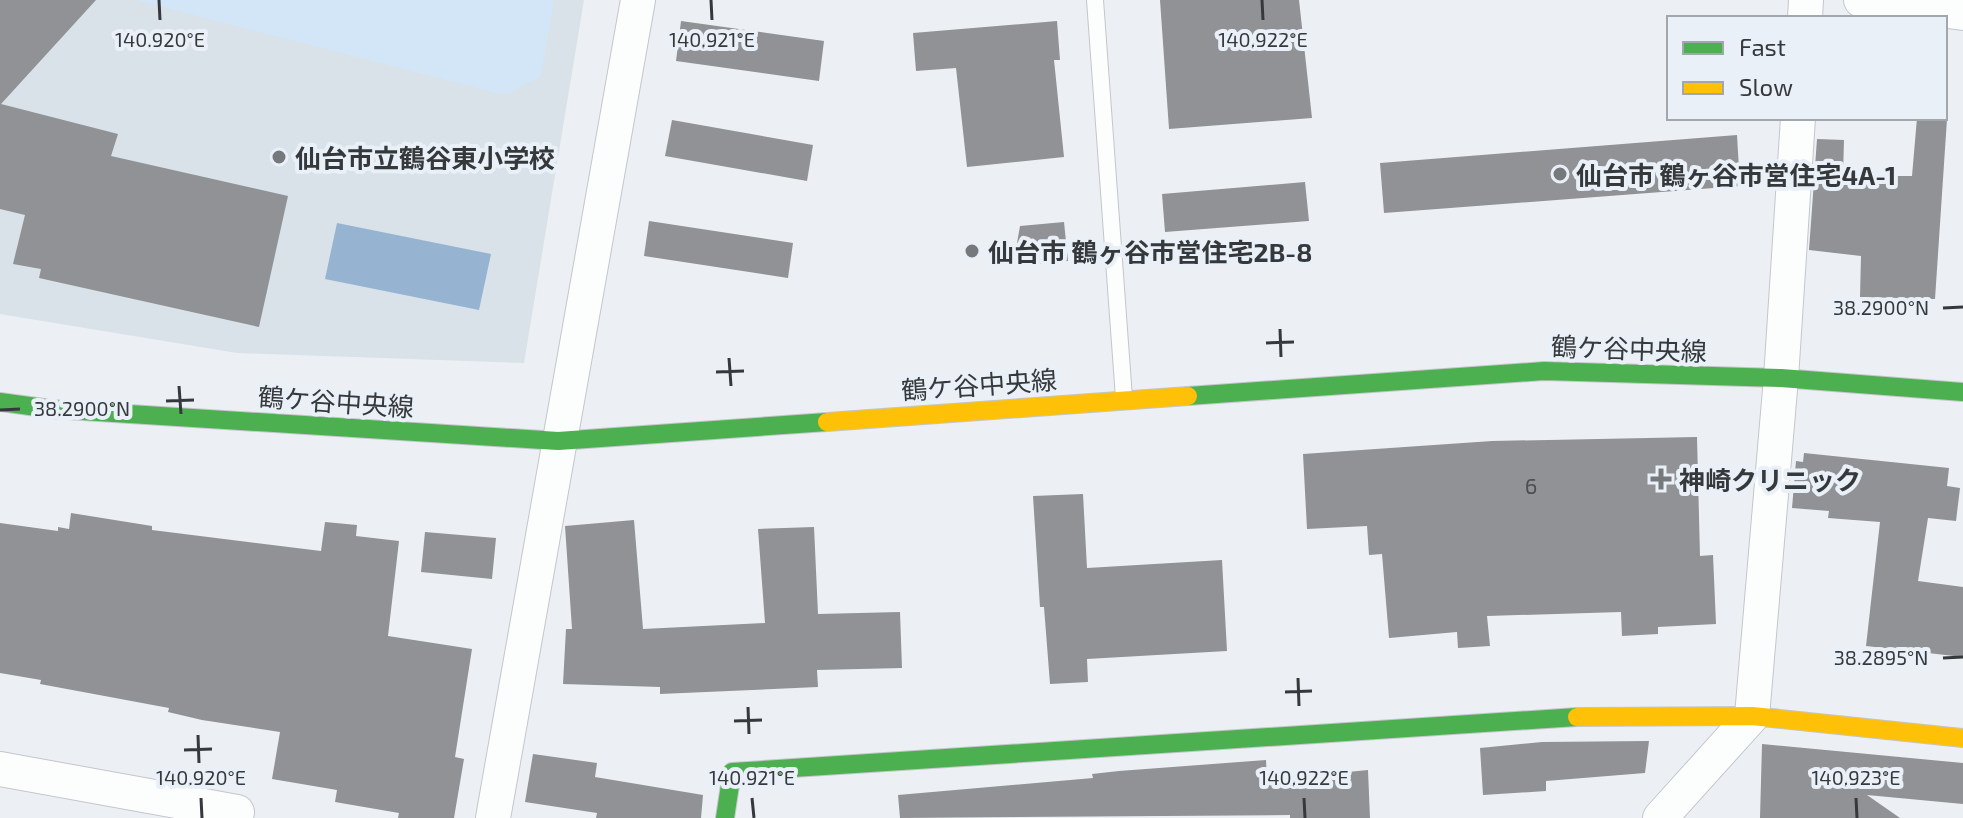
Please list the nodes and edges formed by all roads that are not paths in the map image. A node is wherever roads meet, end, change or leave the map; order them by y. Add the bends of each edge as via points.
1 (638, 0) edge
2 (1095, 0) edge
3 (1861, 0) edge
4 (1963, 13) edge
5 (1798, 120) edge
6 (1781, 378) junction
7 (1963, 392) edge
8 (1124, 400) junction
9 (0, 402) edge
10 (558, 441) junction
11 (1752, 716) junction
12 (1963, 738) edge
13 (0, 771) edge
14 (236, 818) edge
15 (493, 818) edge
16 (725, 818) edge
17 (1660, 818) edge

1 - 10 street
2 - 8 lane
3 - 4 street
5 - 6 street
6 - 7 street, 鶴ケ谷中央線
6 - 8 street, 鶴ケ谷中央線 via 1544,371
6 - 11 street
8 - 10 street, 鶴ケ谷中央線
9 - 10 street, 鶴ケ谷中央線
10 - 15 street
11 - 12 street
11 - 16 street via 1535,717 732,772
11 - 17 street
13 - 14 street via 237,812

